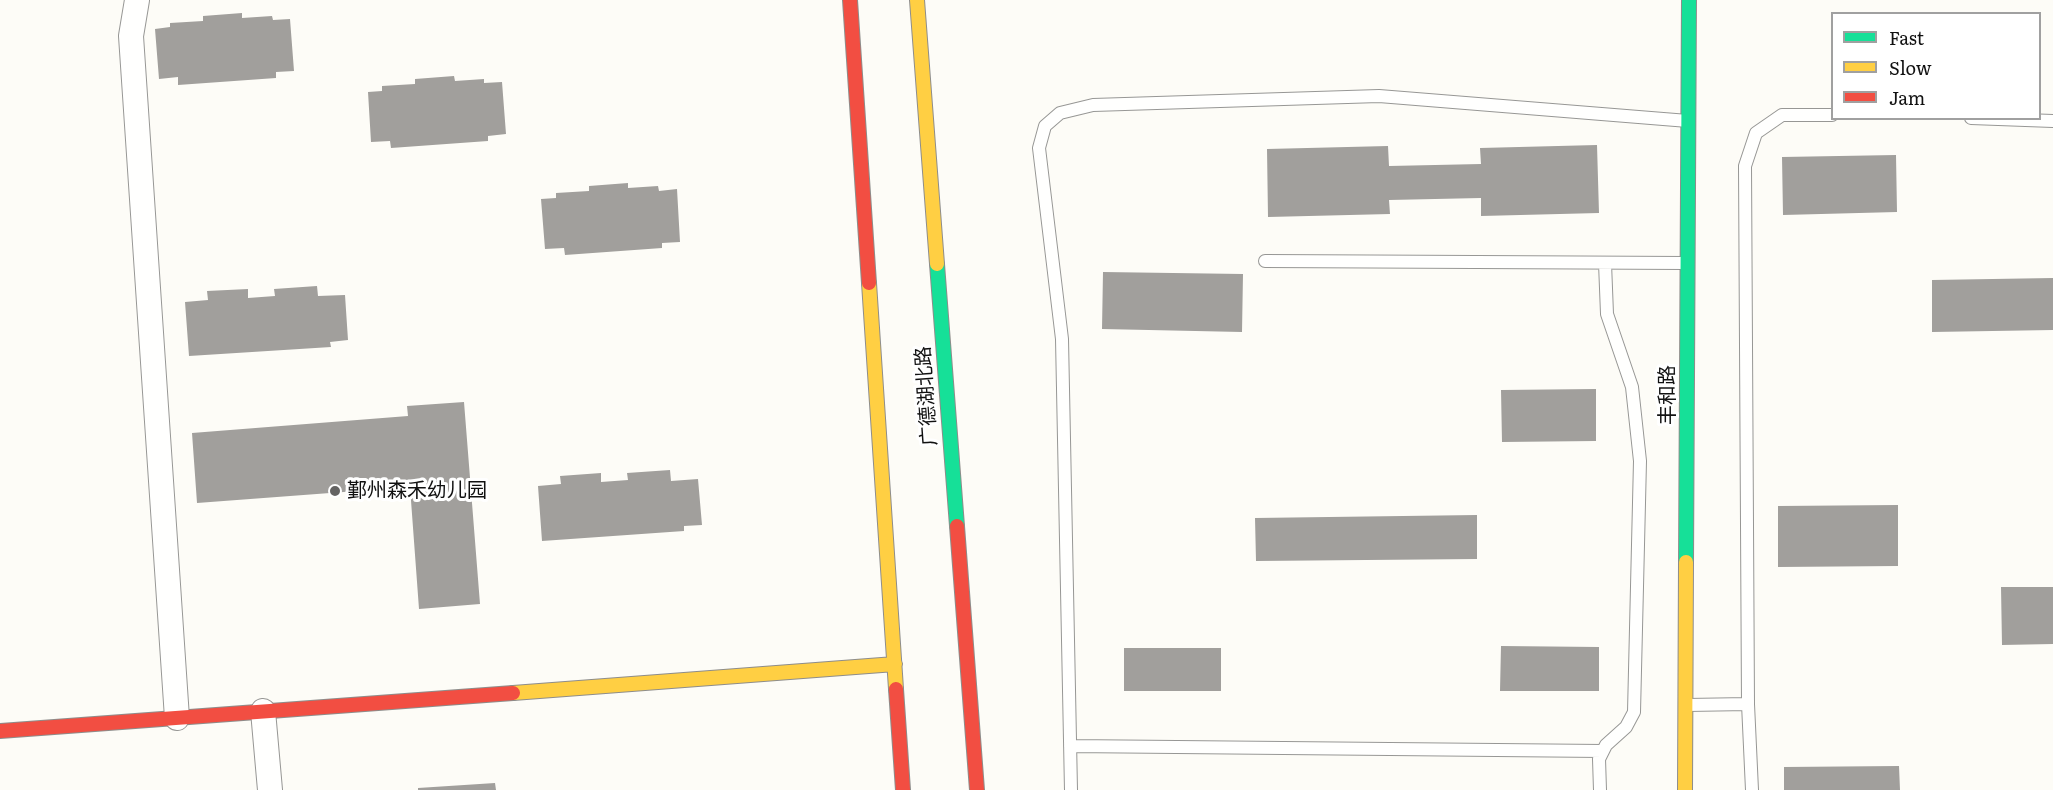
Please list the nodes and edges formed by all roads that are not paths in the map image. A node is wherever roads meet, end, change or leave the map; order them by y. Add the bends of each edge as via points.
1 (137, 0) edge
2 (850, 0) edge
3 (917, 0) edge
4 (1689, 0) edge
5 (1831, 115) edge
6 (2026, 120) edge
7 (1689, 121) junction
8 (2053, 121) edge
9 (1265, 261) dead end
10 (1605, 263) junction
11 (1688, 263) junction
12 (895, 664) junction
13 (1748, 704) junction
14 (1686, 705) junction
15 (263, 711) junction
16 (177, 718) junction
17 (0, 731) edge
18 (1070, 747) junction
19 (1603, 751) junction
20 (270, 790) edge
21 (903, 790) edge
22 (977, 790) edge
23 (1071, 790) edge
24 (1600, 790) edge
25 (1685, 790) edge
26 (1752, 790) edge

1 - 16 street via 131,36
2 - 12 street
3 - 22 street, 广德湖北路
4 - 7 street, 丰和路
5 - 13 lane via 1782,116 1756,133 1745,166
6 - 8 lane
7 - 11 street, 丰和路
7 - 18 lane via 1379,96 1093,105 1060,113 1045,126 1039,148 1062,339
9 - 10 lane
10 - 11 lane
10 - 19 lane via 1607,314 1632,387 1640,461 1634,712 1626,727
11 - 14 street, 丰和路
12 - 15 street
12 - 21 street
13 - 14 lane
13 - 26 lane
14 - 25 street, 丰和路
15 - 16 street
15 - 20 street
16 - 17 street
18 - 19 lane
18 - 23 lane
19 - 24 lane via 1599,759

